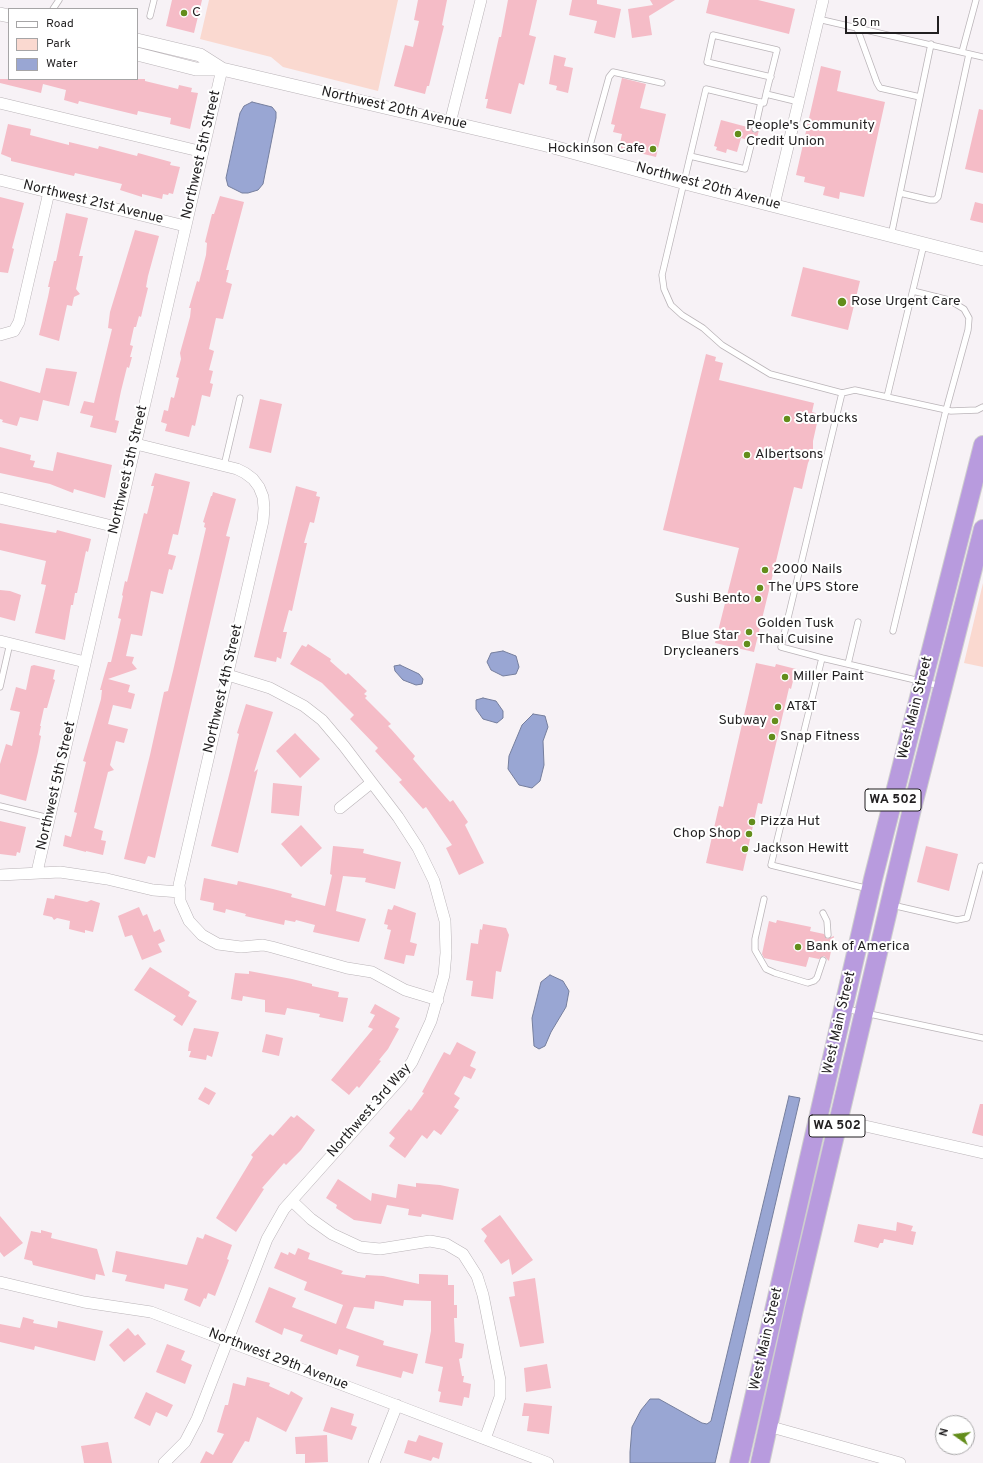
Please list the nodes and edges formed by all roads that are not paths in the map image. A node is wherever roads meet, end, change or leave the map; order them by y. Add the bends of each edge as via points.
1 (154, 0) edge
2 (481, 0) edge
3 (823, 0) edge
4 (976, 0) edge
5 (150, 16) dead end
6 (818, 19) junction
7 (857, 28) junction
8 (138, 40) edge
9 (931, 44) junction
10 (962, 52) junction
11 (138, 54) edge
12 (969, 54) junction
13 (983, 57) edge
14 (222, 69) junction
15 (771, 77) junction
16 (662, 83) dead end
17 (766, 94) junction
18 (920, 97) junction
19 (761, 102) junction
20 (799, 102) junction
21 (1, 106) edge
22 (450, 122) junction
23 (754, 129) dead end
24 (752, 140) dead end
25 (203, 152) junction
26 (587, 156) junction
27 (690, 156) junction
28 (0, 180) edge
29 (684, 182) junction
30 (49, 192) junction
31 (900, 192) junction
32 (774, 205) junction
33 (186, 226) junction
34 (890, 236) junction
35 (924, 244) junction
36 (983, 259) edge
37 (913, 291) junction
38 (0, 335) edge
39 (842, 393) junction
40 (887, 397) junction
41 (240, 398) dead end
42 (983, 407) edge
43 (946, 410) junction
44 (136, 444) junction
45 (983, 445) edge
46 (224, 466) junction
47 (0, 498) edge
48 (116, 527) junction
49 (983, 529) edge
50 (858, 622) dead end
51 (893, 631) dead end
52 (5, 642) edge
53 (822, 658) junction
54 (85, 662) junction
55 (848, 664) junction
56 (228, 675) junction
57 (922, 682) junction
58 (0, 687) edge
59 (943, 687) junction
60 (370, 783) junction
61 (0, 806) edge
62 (340, 808) dead end
63 (49, 818) junction
64 (981, 866) dead end
65 (37, 872) junction
66 (0, 875) edge
67 (871, 890) junction
68 (180, 892) junction
69 (764, 899) dead end
70 (890, 904) junction
71 (823, 913) dead end
72 (828, 935) dead end
73 (823, 960) dead end
74 (438, 1000) junction
75 (843, 1009) junction
76 (864, 1013) junction
77 (983, 1038) edge
78 (839, 1120) junction
79 (983, 1153) edge
80 (292, 1201) junction
81 (0, 1282) edge
82 (228, 1340) junction
83 (397, 1405) junction
84 (768, 1426) junction
85 (485, 1439) junction
86 (164, 1463) edge
87 (374, 1463) edge
88 (548, 1463) edge
89 (739, 1463) edge
90 (760, 1463) edge
91 (900, 1463) edge

1 - 5 lane
2 - 22 street
3 - 6 street
4 - 10 lane
6 - 7 lane
6 - 20 street
7 - 9 lane
7 - 18 lane via 880,88
8 - 14 street, Northwest 20th Avenue via 200,55
9 - 10 lane
9 - 18 lane
10 - 12 lane
11 - 14 street, Northwest 20th Avenue via 196,69
12 - 13 lane
12 - 31 lane via 938,197 930,200
14 - 22 street, Northwest 20th Avenue
14 - 25 street, Northwest 5th Street
15 - 15 lane via 777,50 713,35 707,62
15 - 17 lane
16 - 26 lane via 613,72 609,77
17 - 19 lane via 764,103
17 - 20 lane
18 - 31 lane
19 - 23 lane
19 - 27 lane via 706,89
20 - 32 street
21 - 25 street
22 - 26 street, Northwest 20th Avenue
24 - 27 lane via 745,169
25 - 33 street, Northwest 5th Street
26 - 29 street, Northwest 20th Avenue
27 - 29 lane
28 - 30 street, Northwest 21st Avenue
29 - 32 street, Northwest 20th Avenue
29 - 39 lane via 662,275 664,289 671,305 722,345 770,374
30 - 33 street, Northwest 21st Avenue
30 - 38 street via 19,322 14,331
31 - 34 lane
32 - 34 street, Northwest 20th Avenue
33 - 44 street, Northwest 5th Street
34 - 35 street, Northwest 20th Avenue
35 - 36 street, Northwest 20th Avenue
35 - 37 lane
37 - 40 lane
37 - 43 lane via 949,300 964,309 969,318
39 - 40 lane via 855,390
39 - 53 lane via 781,647
40 - 43 lane
41 - 46 lane
42 - 43 lane via 977,410
43 - 51 lane
44 - 46 street
44 - 48 street, Northwest 5th Street
45 - 57 highway, West Main Street / WA 502
46 - 56 street, Northwest 4th Street via 245,473 259,487 263,497 264,521
47 - 48 street
48 - 54 street, Northwest 5th Street
49 - 59 highway, West Main Street / WA 502
50 - 55 lane
52 - 54 street
52 - 58 lane
53 - 55 lane
53 - 67 lane via 771,865
54 - 63 street, Northwest 5th Street
55 - 57 lane
56 - 60 street, Northwest 3rd Way via 270,688 304,706 322,720
56 - 68 street, Northwest 4th Street via 179,885
57 - 59 lane
57 - 67 highway, West Main Street / WA 502
59 - 70 highway, West Main Street / WA 502
60 - 62 street
60 - 74 street, Northwest 3rd Way via 398,817 418,848 434,881 445,921 446,953
61 - 63 lane
63 - 65 street, Northwest 5th Street
64 - 70 lane via 967,918 957,920
65 - 66 street
65 - 68 street via 81,874 153,890
67 - 75 highway, West Main Street / WA 502
68 - 74 street, Northwest 4th Street via 180,902 189,921 202,935 218,944 263,945 347,968 372,972 405,990
69 - 73 lane via 755,950 766,969 808,982 817,978
70 - 76 highway, West Main Street / WA 502
71 - 72 lane via 827,921
74 - 80 street, Northwest 3rd Way via 424,1041 400,1079
75 - 76 lane
75 - 89 highway, West Main Street / WA 502
76 - 77 lane
76 - 78 highway, West Main Street / WA 502
78 - 79 street
78 - 84 highway, West Main Street / WA 502
80 - 82 street, Northwest 3rd Way via 267,1240
80 - 85 street via 332,1234 360,1247 380,1249 430,1241 446,1244 463,1254 477,1276 484,1296 500,1380 500,1397
81 - 82 street, Northwest 29th Avenue via 84,1302 151,1312
82 - 83 street, Northwest 29th Avenue
82 - 86 street, Northwest 3rd Way via 197,1419 185,1442
83 - 85 street, Northwest 29th Avenue
83 - 87 street
84 - 90 highway, West Main Street / WA 502
84 - 91 street
85 - 88 street, Northwest 29th Avenue

